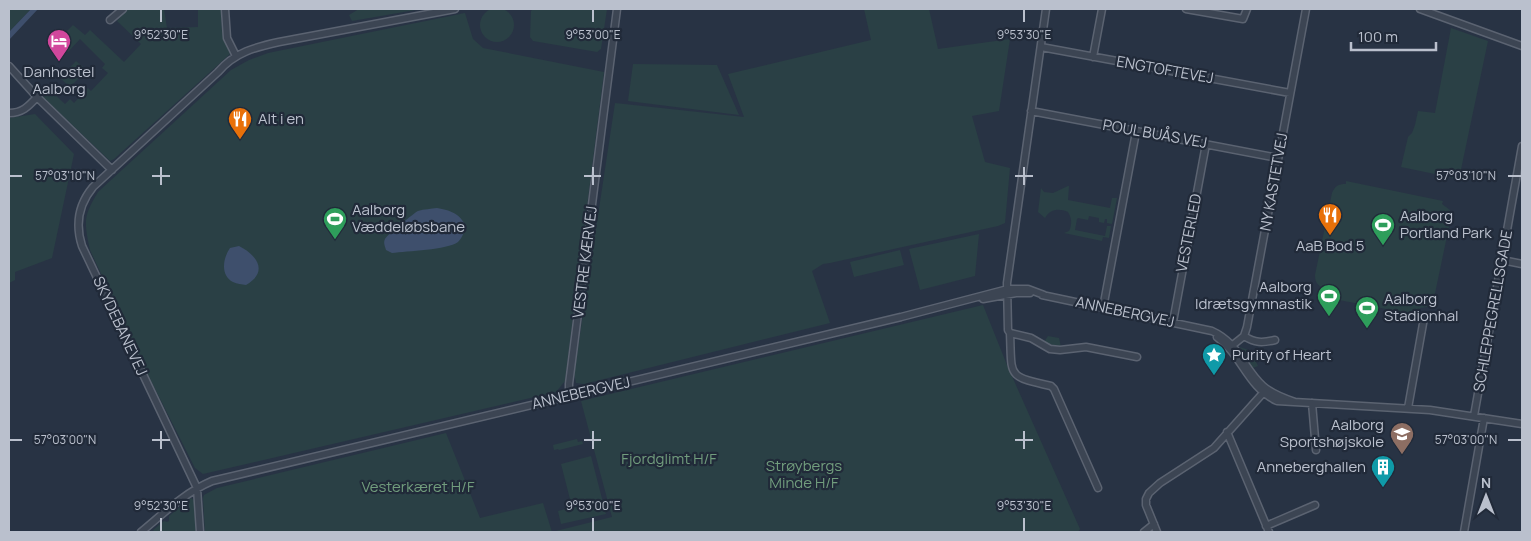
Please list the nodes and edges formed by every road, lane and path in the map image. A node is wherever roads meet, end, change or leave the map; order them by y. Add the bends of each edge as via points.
1 (123, 9) edge
2 (225, 9) edge
3 (455, 9) edge
4 (617, 9) edge
5 (1046, 9) edge
6 (1102, 9) edge
7 (1187, 9) edge
8 (1247, 9) edge
9 (1306, 9) edge
10 (1420, 9) edge
11 (110, 20) dead end
12 (1522, 46) edge
13 (1041, 47) junction
14 (236, 56) junction
15 (1093, 57) junction
16 (9, 66) edge
17 (1290, 93) junction
18 (37, 98) junction
19 (1031, 111) junction
20 (9, 114) edge
21 (1136, 132) junction
22 (1206, 144) junction
23 (1522, 146) edge
24 (1278, 158) junction
25 (112, 170) junction
26 (1519, 186) edge
27 (1502, 260) junction
28 (1522, 264) edge
29 (1008, 292) junction
30 (1103, 308) junction
31 (1424, 318) dead end
32 (1173, 322) junction
33 (1010, 333) junction
34 (1244, 336) junction
35 (1275, 340) dead end
36 (1231, 347) junction
37 (1137, 357) dead end
38 (1263, 393) junction
39 (569, 396) junction
40 (1295, 402) junction
41 (1312, 403) junction
42 (1408, 408) junction
43 (1474, 416) junction
44 (1484, 418) junction
45 (1522, 424) edge
46 (1227, 432) junction
47 (1316, 450) dead end
48 (197, 488) junction
49 (1098, 488) dead end
50 (1315, 505) dead end
51 (1154, 524) junction
52 (1267, 529) edge
53 (149, 530) edge
54 (141, 532) edge
55 (200, 532) edge
56 (1144, 532) edge
57 (1157, 532) edge
58 (1464, 532) edge

1 - 11 street
2 - 14 street via 227,38
3 - 14 street, SKYDEBANEVEJ via 279,42 252,48
4 - 39 street, VESTRE KÆRVEJ
5 - 13 street
6 - 15 street
7 - 8 street via 1243,19
9 - 17 street, NY KASTETVEJ
10 - 12 street
13 - 15 street, ENGTOFTEVEJ
13 - 19 street
14 - 25 street, SKYDEBANEVEJ
15 - 17 street, ENGTOFTEVEJ
16 - 18 street
17 - 24 street, NY KASTETVEJ
18 - 20 street via 25,110
18 - 25 street
19 - 21 street, POUL BUÅS VEJ
19 - 29 street
21 - 22 street, POUL BUÅS VEJ
21 - 30 street
22 - 24 street, POUL BUÅS VEJ
22 - 32 street, VESTERLED
23 - 26 street, SCHLEPPEGRELLSGADE
24 - 34 street, NY KASTETVEJ
25 - 48 street, SKYDEBANEVEJ via 85,197 78,219 79,237
26 - 27 street, SCHLEPPEGRELLSGADE
27 - 28 street
27 - 43 street, SCHLEPPEGRELLSGADE
29 - 30 street, ANNEBERGVEJ via 1044,295
29 - 33 street
29 - 39 street, ANNEBERGVEJ
30 - 32 street, ANNEBERGVEJ
31 - 42 street
32 - 36 street, ANNEBERGVEJ via 1218,333
33 - 37 street via 1030,338 1050,349 1086,346
33 - 49 street via 1013,371 1022,379 1054,389
34 - 35 street via 1253,342
34 - 36 street
36 - 38 street, ANNEBERGVEJ via 1254,385
36 - 40 street, ANNEBERGVEJ via 1262,386
38 - 40 street, ANNEBERGVEJ via 1277,401
38 - 46 street
39 - 48 street, ANNEBERGVEJ via 238,474
40 - 41 street, ANNEBERGVEJ
41 - 42 street, ANNEBERGVEJ
41 - 47 street
42 - 43 street, ANNEBERGVEJ
43 - 44 street, ANNEBERGVEJ
44 - 45 street, ANNEBERGVEJ
44 - 58 street
46 - 51 street via 1214,448 1149,493 1146,505
46 - 52 street
48 - 53 street, ANNEBERGVEJ via 180,499
48 - 55 street
50 - 52 street
51 - 56 street
51 - 57 street
53 - 54 street, ANNEBERGVEJ

